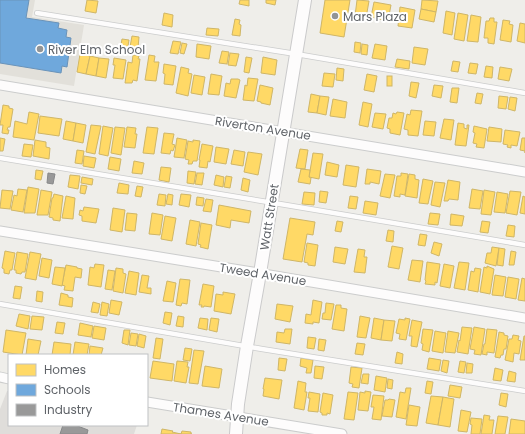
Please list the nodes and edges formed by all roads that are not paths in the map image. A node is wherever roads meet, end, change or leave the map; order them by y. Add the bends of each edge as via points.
1 (305, 0) edge
2 (37, 13) dead end
3 (296, 54) junction
4 (0, 85) edge
5 (525, 93) edge
6 (284, 131) junction
7 (0, 158) edge
8 (525, 172) edge
9 (271, 202) junction
10 (0, 231) edge
11 (525, 245) edge
12 (260, 273) junction
13 (0, 304) edge
14 (525, 318) edge
15 (247, 346) junction
16 (525, 391) edge
17 (148, 402) edge
18 (236, 417) junction
19 (236, 434) edge
20 (342, 434) edge

1 - 3 main road, Watt Street
2 - 3 lane
3 - 5 lane
3 - 6 main road, Watt Street
4 - 6 street, Riverton Avenue
6 - 8 street, Riverton Avenue
6 - 9 main road, Watt Street
7 - 9 lane
9 - 11 lane
9 - 12 main road, Watt Street
10 - 12 street, Tweed Avenue
12 - 14 street, Tweed Avenue
12 - 15 main road, Watt Street
13 - 15 lane
15 - 16 lane
15 - 18 main road, Watt Street
17 - 18 street, Thames Avenue
18 - 19 main road, Watt Street
18 - 20 street, Thames Avenue

